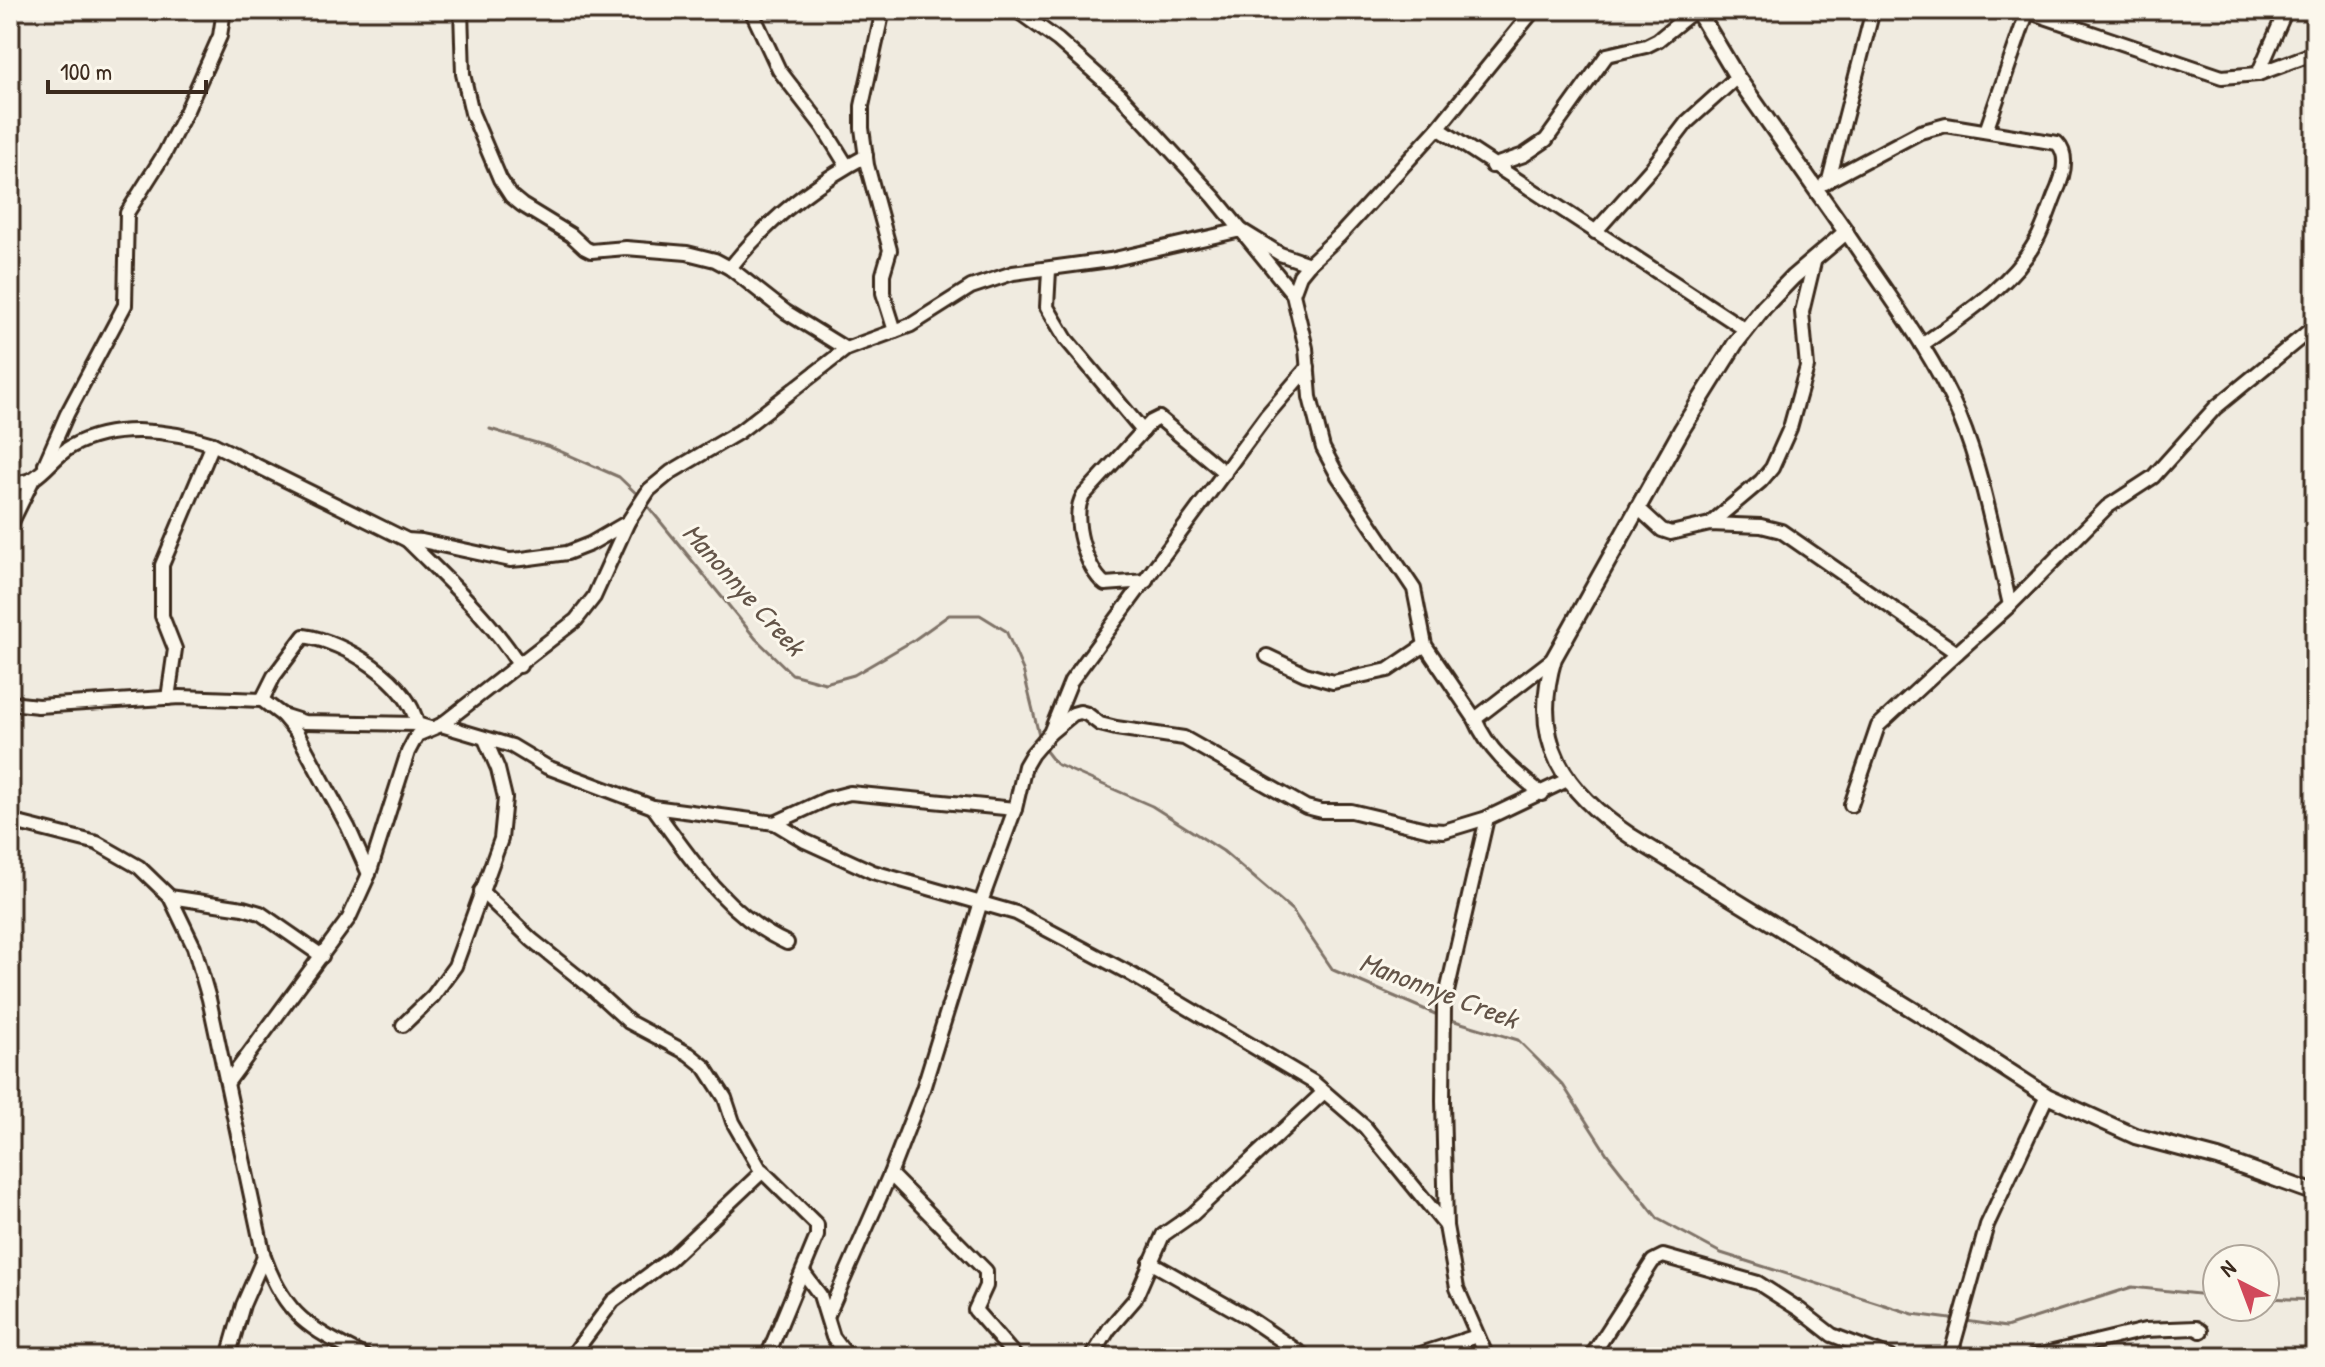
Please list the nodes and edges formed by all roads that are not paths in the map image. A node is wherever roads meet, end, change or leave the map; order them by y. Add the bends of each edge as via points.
1 (224, 10) edge
2 (461, 10) edge
3 (751, 10) edge
4 (883, 10) edge
5 (1016, 10) edge
6 (1534, 10) edge
7 (1696, 10) edge
8 (1873, 10) edge
9 (2027, 10) edge
10 (2286, 10) edge
11 (2311, 10) edge
12 (2315, 15) edge
13 (2315, 53) edge
14 (2258, 74) junction
15 (1737, 77) junction
16 (1438, 128) junction
17 (1986, 131) junction
18 (866, 156) junction
19 (847, 166) junction
20 (1492, 166) junction
21 (1823, 185) junction
22 (1241, 230) junction
23 (1595, 232) junction
24 (1846, 232) junction
25 (1815, 258) junction
26 (1309, 264) junction
27 (730, 268) junction
28 (1049, 270) junction
29 (1293, 294) junction
30 (2315, 326) edge
31 (1746, 330) junction
32 (895, 331) junction
33 (1922, 345) junction
34 (846, 349) junction
35 (1308, 367) junction
36 (1143, 431) junction
37 (213, 444) junction
38 (1225, 473) junction
39 (38, 475) junction
40 (10, 485) edge
41 (1637, 507) junction
42 (628, 522) junction
43 (1710, 524) junction
44 (10, 526) edge
45 (407, 540) junction
46 (1146, 581) junction
47 (2010, 605) junction
48 (1425, 645) junction
49 (1957, 653) junction
50 (1267, 656) dead end
51 (1554, 658) junction
52 (520, 666) junction
53 (168, 698) junction
54 (262, 700) junction
55 (10, 703) edge
56 (282, 715) junction
57 (1475, 719) junction
58 (429, 726) junction
59 (1050, 733) junction
60 (485, 739) junction
61 (1567, 780) junction
62 (1542, 794) junction
63 (1851, 805) dead end
64 (653, 807) junction
65 (1015, 809) junction
66 (1487, 818) junction
67 (10, 821) edge
68 (775, 823) junction
69 (369, 874) junction
70 (481, 891) junction
71 (170, 897) junction
72 (981, 902) junction
73 (787, 943) dead end
74 (322, 956) junction
75 (403, 1025) dead end
76 (228, 1082) junction
77 (1324, 1092) junction
78 (2047, 1096) junction
79 (763, 1171) junction
80 (890, 1174) junction
81 (2315, 1193) edge
82 (1446, 1226) junction
83 (264, 1257) junction
84 (1150, 1262) junction
85 (803, 1272) junction
86 (828, 1315) junction
87 (2201, 1331) dead end
88 (1477, 1336) junction
89 (228, 1357) edge
90 (366, 1357) edge
91 (571, 1357) edge
92 (767, 1357) edge
93 (848, 1357) edge
94 (1016, 1357) edge
95 (1092, 1357) edge
96 (1306, 1357) edge
97 (1411, 1357) edge
98 (1487, 1357) edge
99 (1591, 1357) edge
100 (1890, 1357) edge
101 (1950, 1357) edge
102 (2032, 1357) edge

1 - 39 street via 220,36 187,110 127,213 125,305
2 - 27 street via 463,74 472,113 511,196 591,251 687,253
3 - 19 street via 779,70
4 - 18 street via 862,106
5 - 22 street via 1120,95
6 - 16 street
7 - 15 street
7 - 20 street via 1658,40 1607,55 1546,140
8 - 21 street
9 - 14 street via 2222,77
9 - 17 street
10 - 14 street
11 - 12 street
13 - 14 street
15 - 21 street
15 - 23 street via 1687,122
16 - 20 street
16 - 26 street
17 - 21 street via 1946,125 1920,132
17 - 33 street via 2057,143 2064,152 2061,183 2027,254 1980,303
18 - 19 street
18 - 32 street via 890,250 883,293
19 - 27 street via 769,223
20 - 23 street
21 - 24 street
22 - 26 street via 1280,254
22 - 28 street
22 - 29 street
23 - 31 street
24 - 25 street
24 - 33 street
25 - 31 street
25 - 43 street via 1802,312 1807,367 1790,428 1772,468
26 - 29 street
27 - 34 street via 786,312
28 - 32 street via 1013,273 971,287
28 - 36 street via 1047,307 1066,339
29 - 35 street
30 - 47 street via 2215,408 2153,477 2107,507
31 - 41 street
32 - 34 street
33 - 47 street via 1959,415
34 - 42 street via 739,432 671,472 649,490
35 - 38 street
35 - 48 street via 1323,448 1414,589
36 - 38 street via 1162,419
36 - 46 street via 1078,507 1083,546 1097,579 1105,584
37 - 39 street via 184,435 122,431 70,447
37 - 45 street
37 - 53 street via 162,565 162,616 175,649
38 - 46 street
39 - 40 street
39 - 44 street
41 - 43 street via 1671,533
41 - 51 street
42 - 45 street via 567,553 510,560
42 - 52 street via 594,597 576,620
43 - 49 street via 1781,531
45 - 52 street via 461,591
46 - 59 street via 1071,681
47 - 49 street
48 - 50 street via 1388,670 1333,682
48 - 57 street
49 - 63 street via 1878,726
51 - 57 street
51 - 61 street via 1546,692 1547,727
52 - 58 street
53 - 54 street
53 - 55 street
54 - 56 street
54 - 58 street via 298,641 308,636 358,656 385,676
56 - 58 street via 304,722
56 - 69 street via 297,733
57 - 62 street via 1499,757
58 - 60 street
58 - 69 street via 408,752
59 - 65 street via 1025,766
59 - 66 street via 1080,712 1116,728 1184,738 1306,807 1351,811 1430,830 1457,829
60 - 64 street
60 - 70 street via 505,798 501,839
61 - 62 street
61 - 78 street via 1591,807 1632,837
62 - 66 street
64 - 68 street
64 - 73 street via 719,893
65 - 68 street via 850,793
65 - 72 street
66 - 82 street via 1444,1005
67 - 71 street via 97,843 139,867
68 - 72 street via 873,872
69 - 74 street via 349,918
70 - 75 street via 455,966
70 - 79 street via 629,1022 705,1067
71 - 74 street via 260,913
71 - 76 street via 194,947
72 - 77 street via 1016,913 1129,973
72 - 80 street via 929,1071
74 - 76 street
76 - 83 street
77 - 82 street via 1365,1127
77 - 84 street via 1193,1214 1163,1235
78 - 81 street via 2135,1136 2232,1162
78 - 101 street via 1987,1225
79 - 85 street via 817,1225
79 - 91 street via 670,1259 613,1301
80 - 86 street
80 - 94 street via 986,1271 986,1286 975,1310
82 - 88 street via 1457,1288
83 - 89 street
83 - 90 street via 286,1305 318,1333
84 - 95 street via 1135,1299
84 - 96 street
85 - 86 street
85 - 92 street
86 - 93 street via 836,1344
87 - 102 street via 2145,1330
88 - 97 street
88 - 98 street
99 - 100 street via 1653,1261 1663,1256 1758,1283 1832,1335

